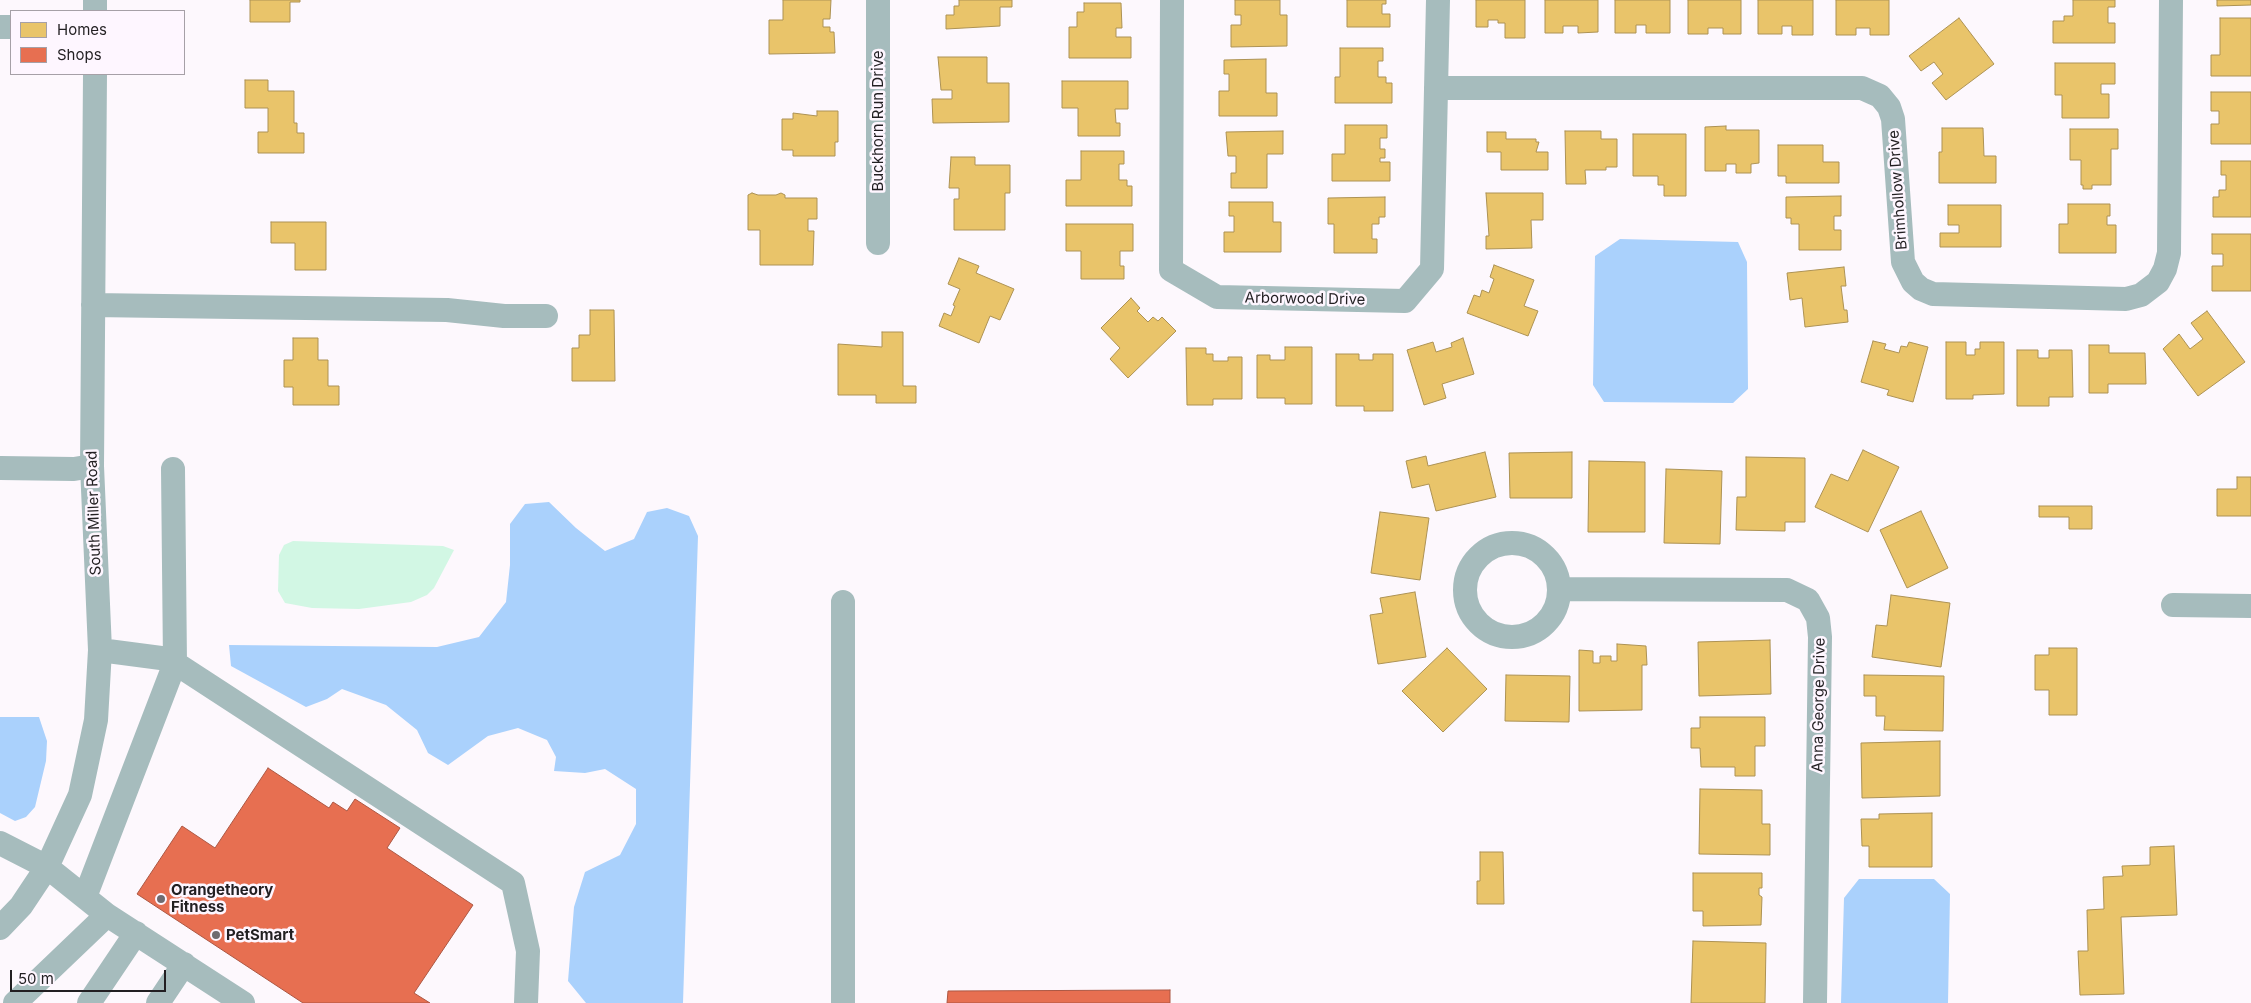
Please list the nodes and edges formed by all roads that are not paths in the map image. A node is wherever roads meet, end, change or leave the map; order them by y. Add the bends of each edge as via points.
1 (878, 0) edge
2 (1172, 0) edge
3 (1438, 0) edge
4 (2171, 0) edge
5 (95, 75) edge
6 (1436, 88) junction
7 (878, 243) dead end
8 (93, 305) junction
9 (546, 316) dead end
10 (92, 466) junction
11 (0, 468) edge
12 (174, 469) dead end
13 (1560, 589) dead end
14 (843, 602) dead end
15 (2173, 605) dead end
16 (2251, 606) edge
17 (100, 650) junction
18 (175, 663) junction
19 (0, 844) edge
20 (47, 867) junction
21 (85, 897) junction
22 (107, 915) junction
23 (0, 928) edge
24 (136, 933) junction
25 (184, 964) junction
26 (235, 1001) edge
27 (15, 1003) edge
28 (89, 1003) edge
29 (158, 1003) edge
30 (526, 1003) edge
31 (844, 1003) edge
32 (1815, 1003) edge

1 - 7 street, Buckhorn Run Drive
2 - 6 street, Arborwood Drive via 1171,270 1217,297 1405,301 1432,269
3 - 6 street, Arborwood Drive
4 - 6 street, Brimhollow Drive via 2169,253 2166,269 2158,282 2141,296 2126,299 1933,294 1921,289 1913,282 1903,262 1893,119 1880,96 1862,88
5 - 8 street, South Miller Road
8 - 9 street via 447,310 504,316
8 - 10 street, South Miller Road
10 - 11 street via 74,469
10 - 17 street, South Miller Road
12 - 18 street
13 - 32 street, Anna George Drive via 1787,590 1808,600 1818,618 1820,637
14 - 31 street
15 - 16 street
17 - 18 street via 161,658
17 - 20 street, South Miller Road via 96,720 80,795
18 - 21 street
18 - 30 street via 513,883 528,951
19 - 20 street
20 - 21 street
20 - 23 street, South Miller Road via 21,906
21 - 22 street
22 - 24 street
22 - 27 street
24 - 25 street
24 - 28 street
25 - 26 street
25 - 29 street

